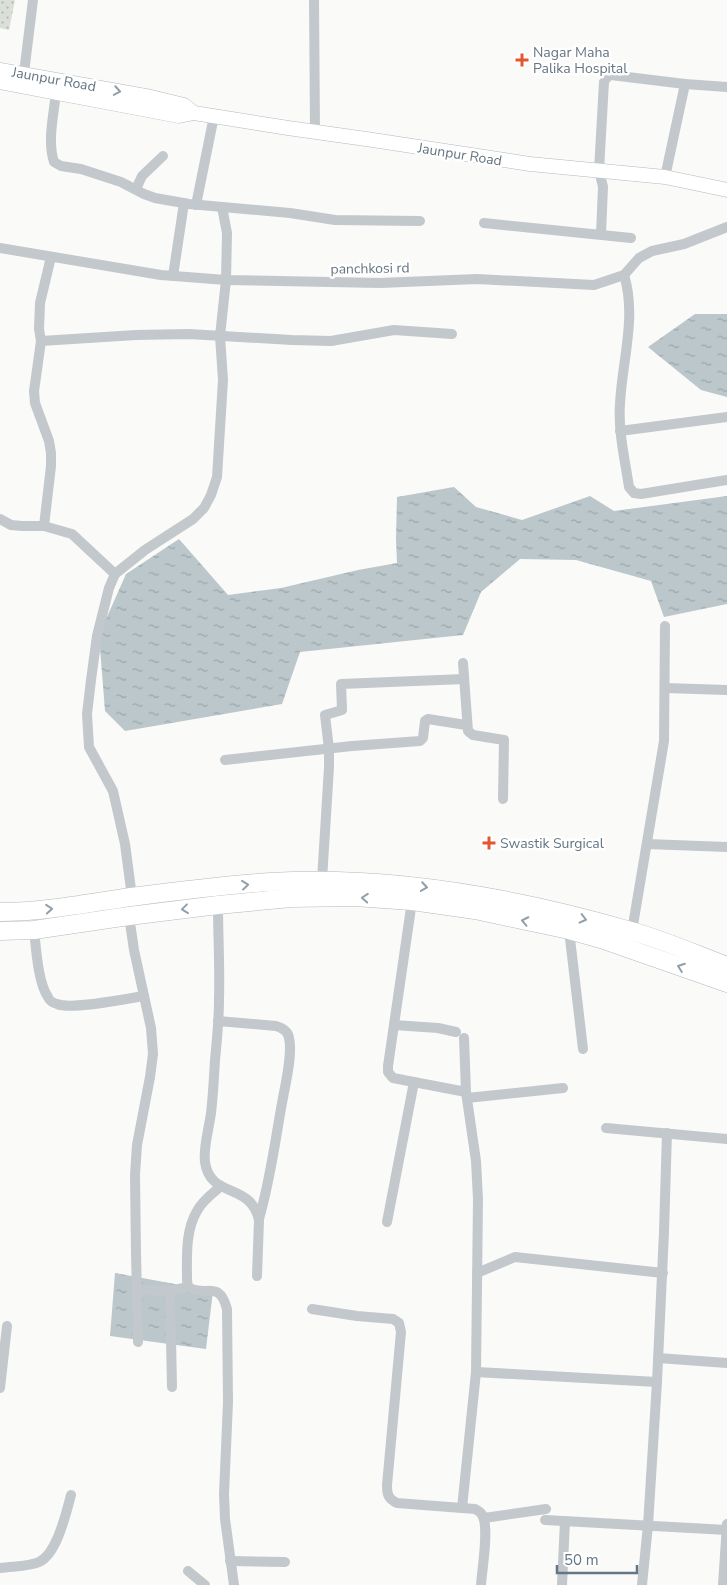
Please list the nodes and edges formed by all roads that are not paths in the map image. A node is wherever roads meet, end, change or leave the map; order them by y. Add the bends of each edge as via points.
1 (34, 0) edge
2 (314, 0) edge
3 (0, 70) edge
4 (23, 80) junction
5 (0, 82) edge
6 (685, 84) junction
7 (727, 87) edge
8 (56, 92) junction
9 (194, 113) junction
10 (214, 116) junction
11 (315, 132) junction
12 (163, 156) dead end
13 (599, 170) junction
14 (665, 177) junction
15 (726, 187) edge
16 (136, 189) junction
17 (184, 203) junction
18 (196, 205) junction
19 (222, 208) junction
20 (420, 221) dead end
21 (484, 223) dead end
22 (727, 227) edge
23 (601, 234) junction
24 (631, 238) dead end
25 (0, 248) edge
26 (51, 257) junction
27 (624, 275) junction
28 (172, 276) junction
29 (226, 280) junction
30 (452, 334) dead end
31 (220, 336) junction
32 (41, 341) junction
33 (727, 417) edge
34 (620, 432) junction
35 (727, 480) edge
36 (0, 519) edge
37 (44, 526) junction
38 (115, 574) junction
39 (666, 626) dead end
40 (463, 663) dead end
41 (464, 679) junction
42 (665, 688) junction
43 (727, 690) edge
44 (466, 725) junction
45 (329, 750) junction
46 (225, 760) dead end
47 (503, 799) dead end
48 (647, 844) junction
49 (727, 847) edge
50 (322, 880) junction
51 (132, 897) junction
52 (412, 901) junction
53 (218, 904) junction
54 (0, 912) edge
55 (129, 916) junction
56 (34, 930) junction
57 (569, 930) junction
58 (0, 931) edge
59 (632, 931) junction
60 (727, 966) edge
61 (727, 983) edge
62 (144, 996) junction
63 (218, 1021) junction
64 (394, 1025) junction
65 (583, 1049) dead end
66 (414, 1082) junction
67 (563, 1088) dead end
68 (466, 1095) junction
69 (606, 1128) dead end
70 (667, 1133) junction
71 (727, 1139) edge
72 (221, 1186) junction
73 (259, 1220) junction
74 (387, 1222) dead end
75 (477, 1273) junction
76 (662, 1273) junction
77 (257, 1276) dead end
78 (188, 1287) junction
79 (137, 1290) junction
80 (170, 1291) junction
81 (312, 1310) dead end
82 (7, 1326) dead end
83 (138, 1342) dead end
84 (658, 1358) junction
85 (1, 1361) edge
86 (727, 1363) edge
87 (476, 1372) junction
88 (658, 1382) junction
89 (172, 1387) dead end
90 (0, 1388) edge
91 (72, 1495) dead end
92 (462, 1508) junction
93 (484, 1518) junction
94 (565, 1521) junction
95 (727, 1523) edge
96 (648, 1525) junction
97 (727, 1530) edge
98 (230, 1562) junction
99 (285, 1562) dead end
100 (0, 1568) edge
101 (188, 1571) dead end
102 (205, 1585) edge
103 (234, 1585) edge
104 (481, 1585) edge
105 (562, 1585) edge
106 (642, 1585) edge
107 (723, 1585) edge

1 - 4 street
2 - 11 street
3 - 4 street, Jaunpur Road
4 - 5 street, Jaunpur Road
4 - 8 street, Jaunpur Road
4 -> 9 street, Jaunpur Road via 151,97 184,105
6 - 7 street
6 - 13 street via 607,77 604,82
6 - 14 street
8 - 9 street, Jaunpur Road via 179,116
8 - 16 street via 51,144 54,162 97,173
9 - 10 street, Jaunpur Road
10 - 11 street, Jaunpur Road
10 - 18 street
11 - 13 street, Jaunpur Road via 530,164
12 - 16 street via 142,176
13 - 14 street, Jaunpur Road
13 - 23 street via 603,187
14 - 15 street, Jaunpur Road
16 - 17 street via 155,198
17 - 18 street
17 - 28 street
18 - 19 street
19 - 20 street via 335,220
19 - 29 street via 227,233
21 - 23 street
22 - 27 street, panchkosi rd via 691,242 652,250 639,258
23 - 24 street
25 - 26 street, panchkosi rd
26 - 28 street, panchkosi rd
26 - 32 street via 39,312
27 - 29 street, panchkosi rd via 594,285 477,279 380,283
27 - 34 street via 629,325
28 - 29 street, panchkosi rd
29 - 31 street
30 - 31 street via 394,330 331,341
31 - 32 street via 144,335
31 - 38 street via 222,414 217,477 212,495 193,519
32 - 37 street via 35,403 51,453
33 - 34 street
34 - 35 street via 629,487 634,493
36 - 37 street via 11,525
37 - 38 street via 72,534
38 - 51 street via 97,636 87,728 89,747 113,791
39 - 42 street
40 - 41 street
41 - 44 street
41 - 45 street via 341,684 342,710 325,716
42 - 43 street
42 - 48 street via 664,740
44 - 45 street via 428,719 420,741
44 - 47 street via 473,735 504,740
45 - 46 street
45 - 50 street
48 - 49 street
48 - 59 street
51 -> 50 highway via 269,882
50 -> 59 highway via 408,884 457,892 517,902
54 -> 51 highway via 68,907
52 -> 53 highway via 354,897
57 -> 52 highway via 475,910
52 - 64 street
53 -> 55 highway
53 - 63 street
55 - 56 highway
55 - 62 street
56 - 58 highway
56 - 62 street via 44,992 57,1004 74,1006
61 -> 57 highway
57 - 65 street
59 - 60 highway
62 - 79 street via 153,1054 136,1145
63 - 72 street via 205,1153 208,1172
63 - 73 street via 276,1026 285,1029 289,1037 288,1069 269,1182
64 - 66 street via 388,1072 393,1078
64 - 68 street via 438,1028 460,1035
66 - 68 street
66 - 74 street
67 - 68 street
68 - 75 street via 478,1190
69 - 70 street
70 - 71 street
70 - 76 street
72 - 73 street via 253,1203
72 - 78 street via 197,1210 192,1221 187,1259
73 - 77 street
75 - 76 street via 515,1257
75 - 87 street
76 - 84 street
78 - 80 street
78 - 98 street via 220,1293 227,1309 228,1402 224,1494
79 - 80 street
79 - 83 street
80 - 89 street
81 - 92 street via 393,1319 399,1323 401,1332 387,1493 397,1504
82 - 85 street
84 - 86 street
84 - 88 street
85 - 90 street
87 - 88 street
87 - 92 street
88 - 96 street
91 - 100 street via 56,1542 46,1558
92 - 93 street via 475,1509
93 - 94 street via 545,1514
93 - 104 street
94 - 96 street
94 - 105 street
95 - 97 street
96 - 97 street
96 - 106 street
97 - 107 street
98 - 99 street
98 - 103 street
101 - 102 street

